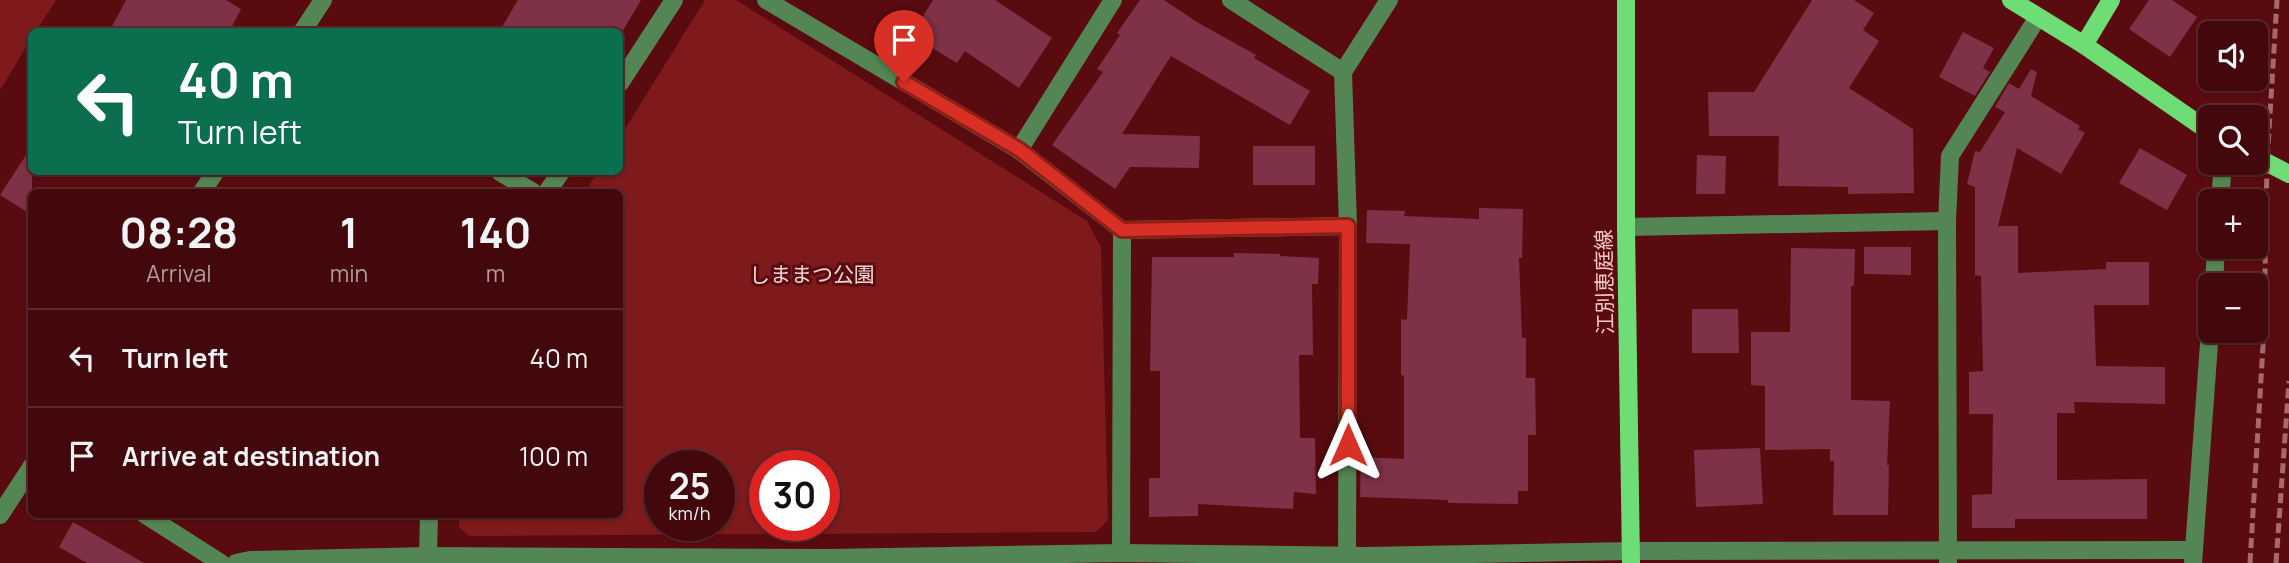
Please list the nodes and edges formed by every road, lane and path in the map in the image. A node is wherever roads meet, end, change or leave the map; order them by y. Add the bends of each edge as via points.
1 (323, 0) edge
2 (674, 0) edge
3 (766, 0) edge
4 (1112, 0) edge
5 (1231, 0) edge
6 (1388, 0) edge
7 (1626, 0) edge
8 (2011, 0) edge
9 (2111, 0) edge
10 (2038, 17) junction
11 (305, 28) edge
12 (2084, 45) junction
13 (1343, 72) junction
14 (623, 78) edge
15 (2198, 124) edge
16 (1020, 150) junction
17 (2268, 163) edge
18 (2289, 174) edge
19 (505, 175) edge
20 (528, 189) edge
21 (1947, 220) junction
22 (1348, 226) junction
23 (1626, 227) junction
24 (1122, 230) junction
25 (2209, 343) edge
26 (28, 472) edge
27 (0, 515) edge
28 (150, 518) edge
29 (429, 518) edge
30 (1121, 553) junction
31 (1347, 554) junction
32 (428, 556) junction
33 (1631, 557) edge
34 (1948, 557) edge
35 (2194, 557) edge
36 (1366, 559) edge
37 (829, 561) edge
38 (245, 562) edge
39 (220, 563) edge

1 - 11 street
2 - 14 street
3 - 16 street
4 - 16 street
5 - 13 street
6 - 13 street
7 - 23 main road, 江別恵庭線
8 - 10 main road
9 - 12 main road
10 - 12 main road
10 - 21 street via 1950,156
12 - 15 main road
13 - 22 street
16 - 24 street
17 - 18 main road
19 - 20 street
21 - 23 street
21 - 34 street
22 - 24 street
22 - 31 street
23 - 33 main road, 江別恵庭線
24 - 30 street
25 - 35 street
26 - 27 street
28 - 39 street
29 - 32 street
30 - 31 street
30 - 37 street
31 - 36 street
32 - 37 street
32 - 38 street
33 - 34 street
33 - 36 street
34 - 35 street

